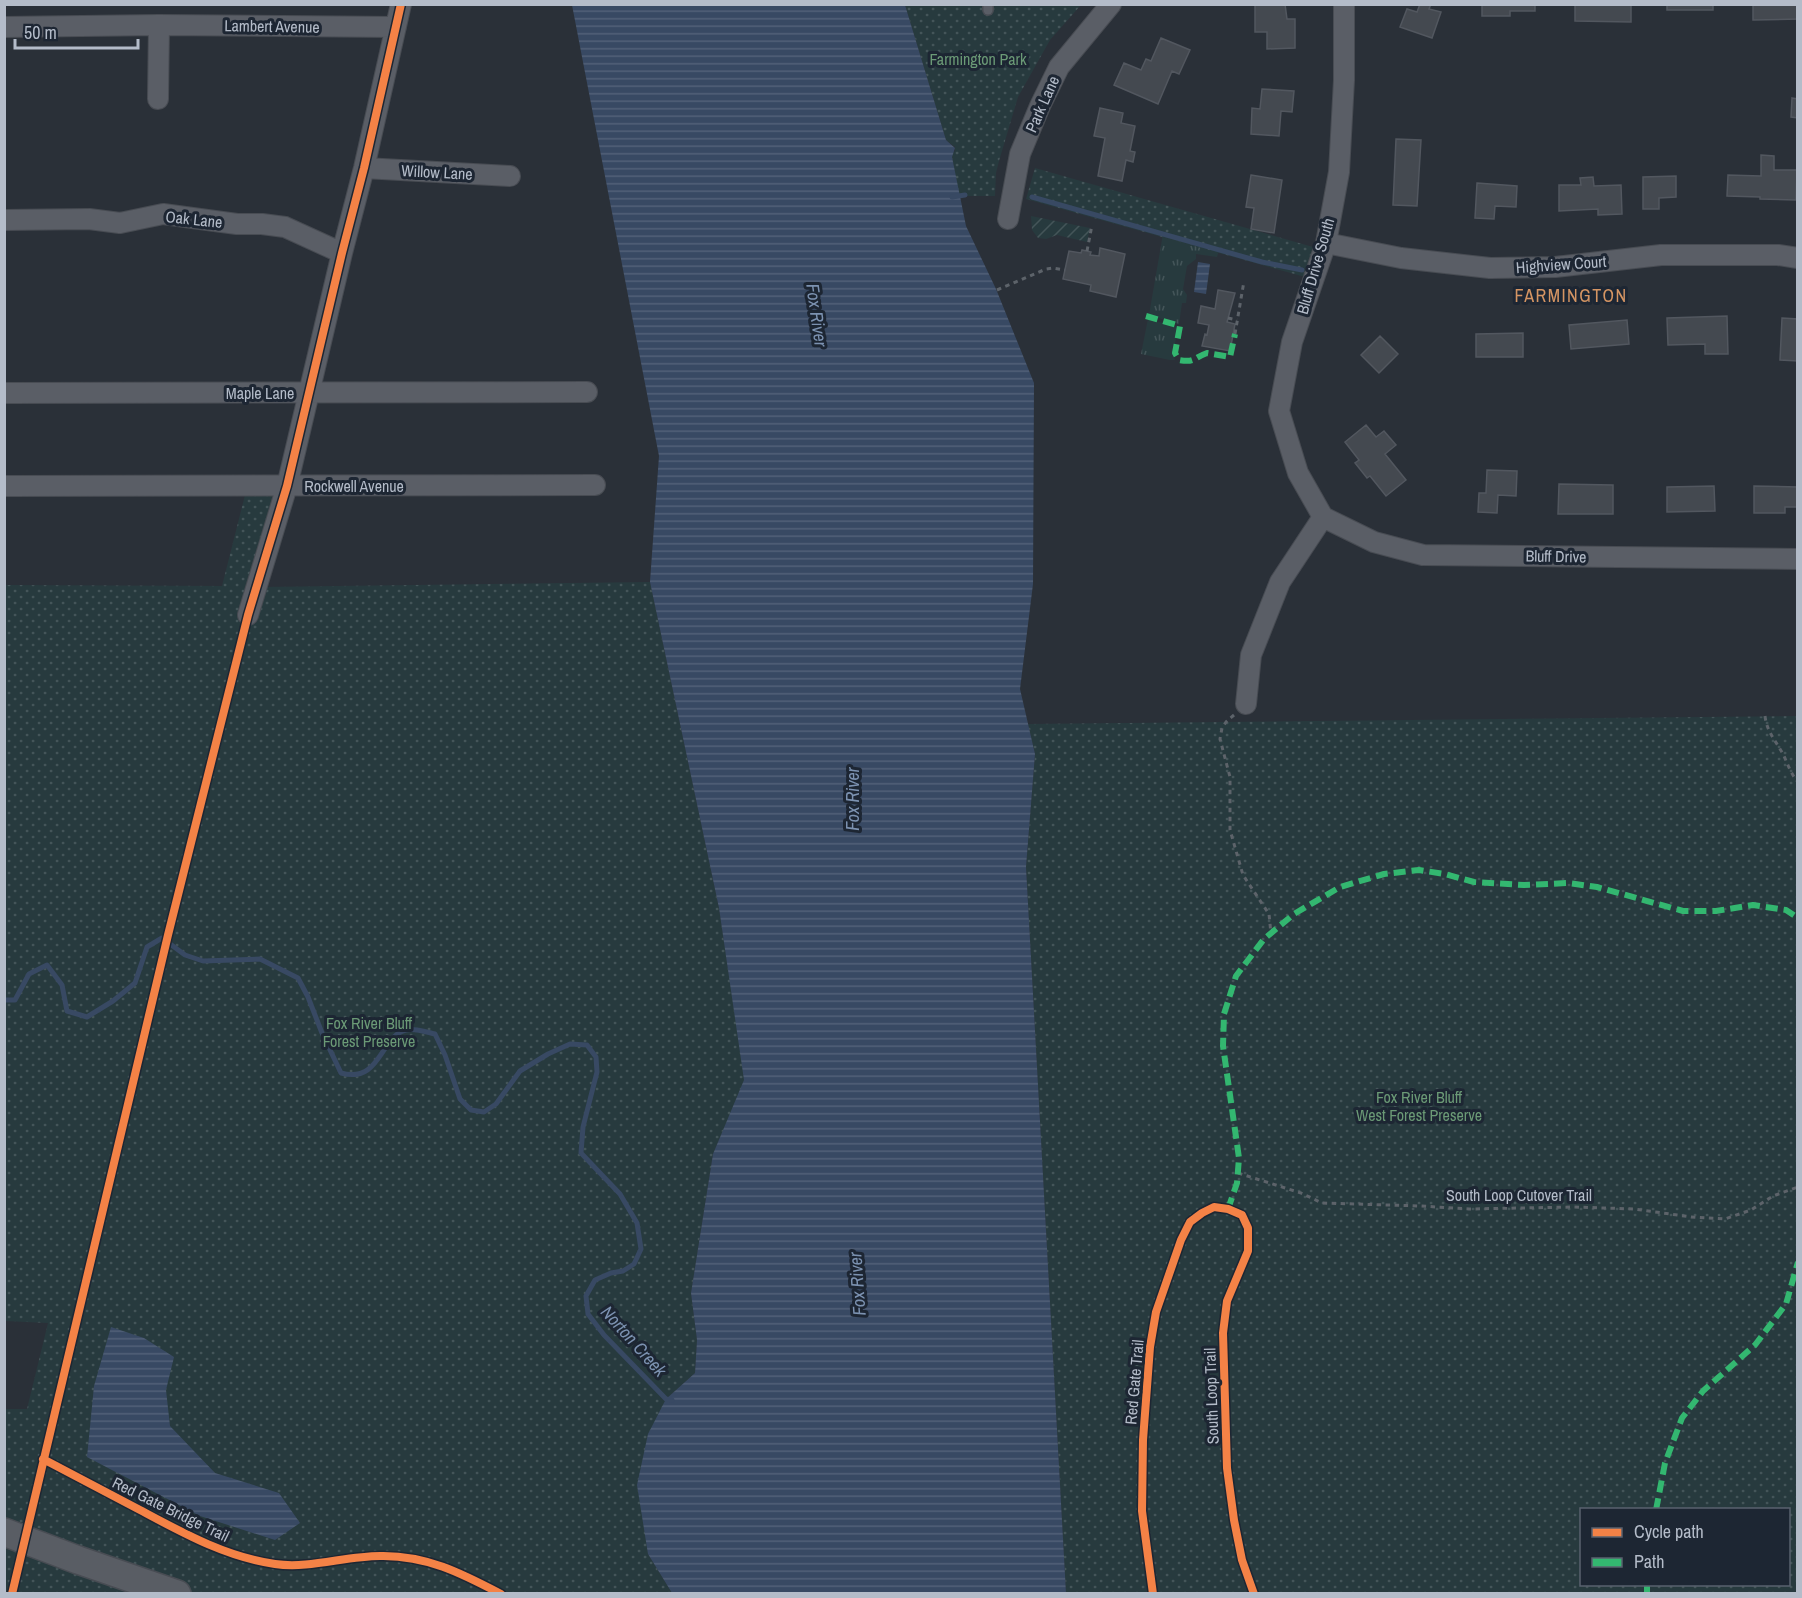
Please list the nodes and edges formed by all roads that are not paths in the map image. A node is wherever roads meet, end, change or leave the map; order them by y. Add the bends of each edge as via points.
1 (401, 4) edge
2 (1111, 4) edge
3 (1344, 4) edge
4 (159, 25) junction
5 (4, 27) edge
6 (396, 27) junction
7 (158, 99) dead end
8 (364, 168) junction
9 (510, 176) dead end
10 (1008, 219) dead end
11 (4, 220) edge
12 (1326, 243) junction
13 (342, 253) junction
14 (1797, 258) edge
15 (587, 392) dead end
16 (4, 393) edge
17 (310, 394) junction
18 (595, 485) dead end
19 (4, 486) edge
20 (287, 486) junction
21 (1323, 517) junction
22 (1797, 559) edge
23 (248, 615) dead end
24 (1246, 704) road end
25 (4, 1532) edge
26 (177, 1593) edge

1 - 6 street
2 - 10 street, Park Lane via 1059,67 1040,106 1020,154
3 - 12 street, Bluff Drive South via 1339,171
4 - 5 street, Lambert Avenue
4 - 6 street, Lambert Avenue
4 - 7 street
6 - 8 street
8 - 9 street, Willow Lane
8 - 13 street
11 - 13 street, Oak Lane via 89,219 120,223 163,214 285,227
12 - 14 street, Highview Court via 1401,258 1490,268 1555,267 1661,255
12 - 21 street, Bluff Drive South via 1292,342 1279,411 1298,473
13 - 17 street
15 - 17 street, Maple Lane
16 - 17 street, Maple Lane
17 - 20 street
18 - 20 street, Rockwell Avenue
19 - 20 street, Rockwell Avenue
20 - 23 street
21 - 22 street, Bluff Drive via 1374,542 1423,555
21 - 24 street via 1280,582 1251,655
25 - 26 main road

